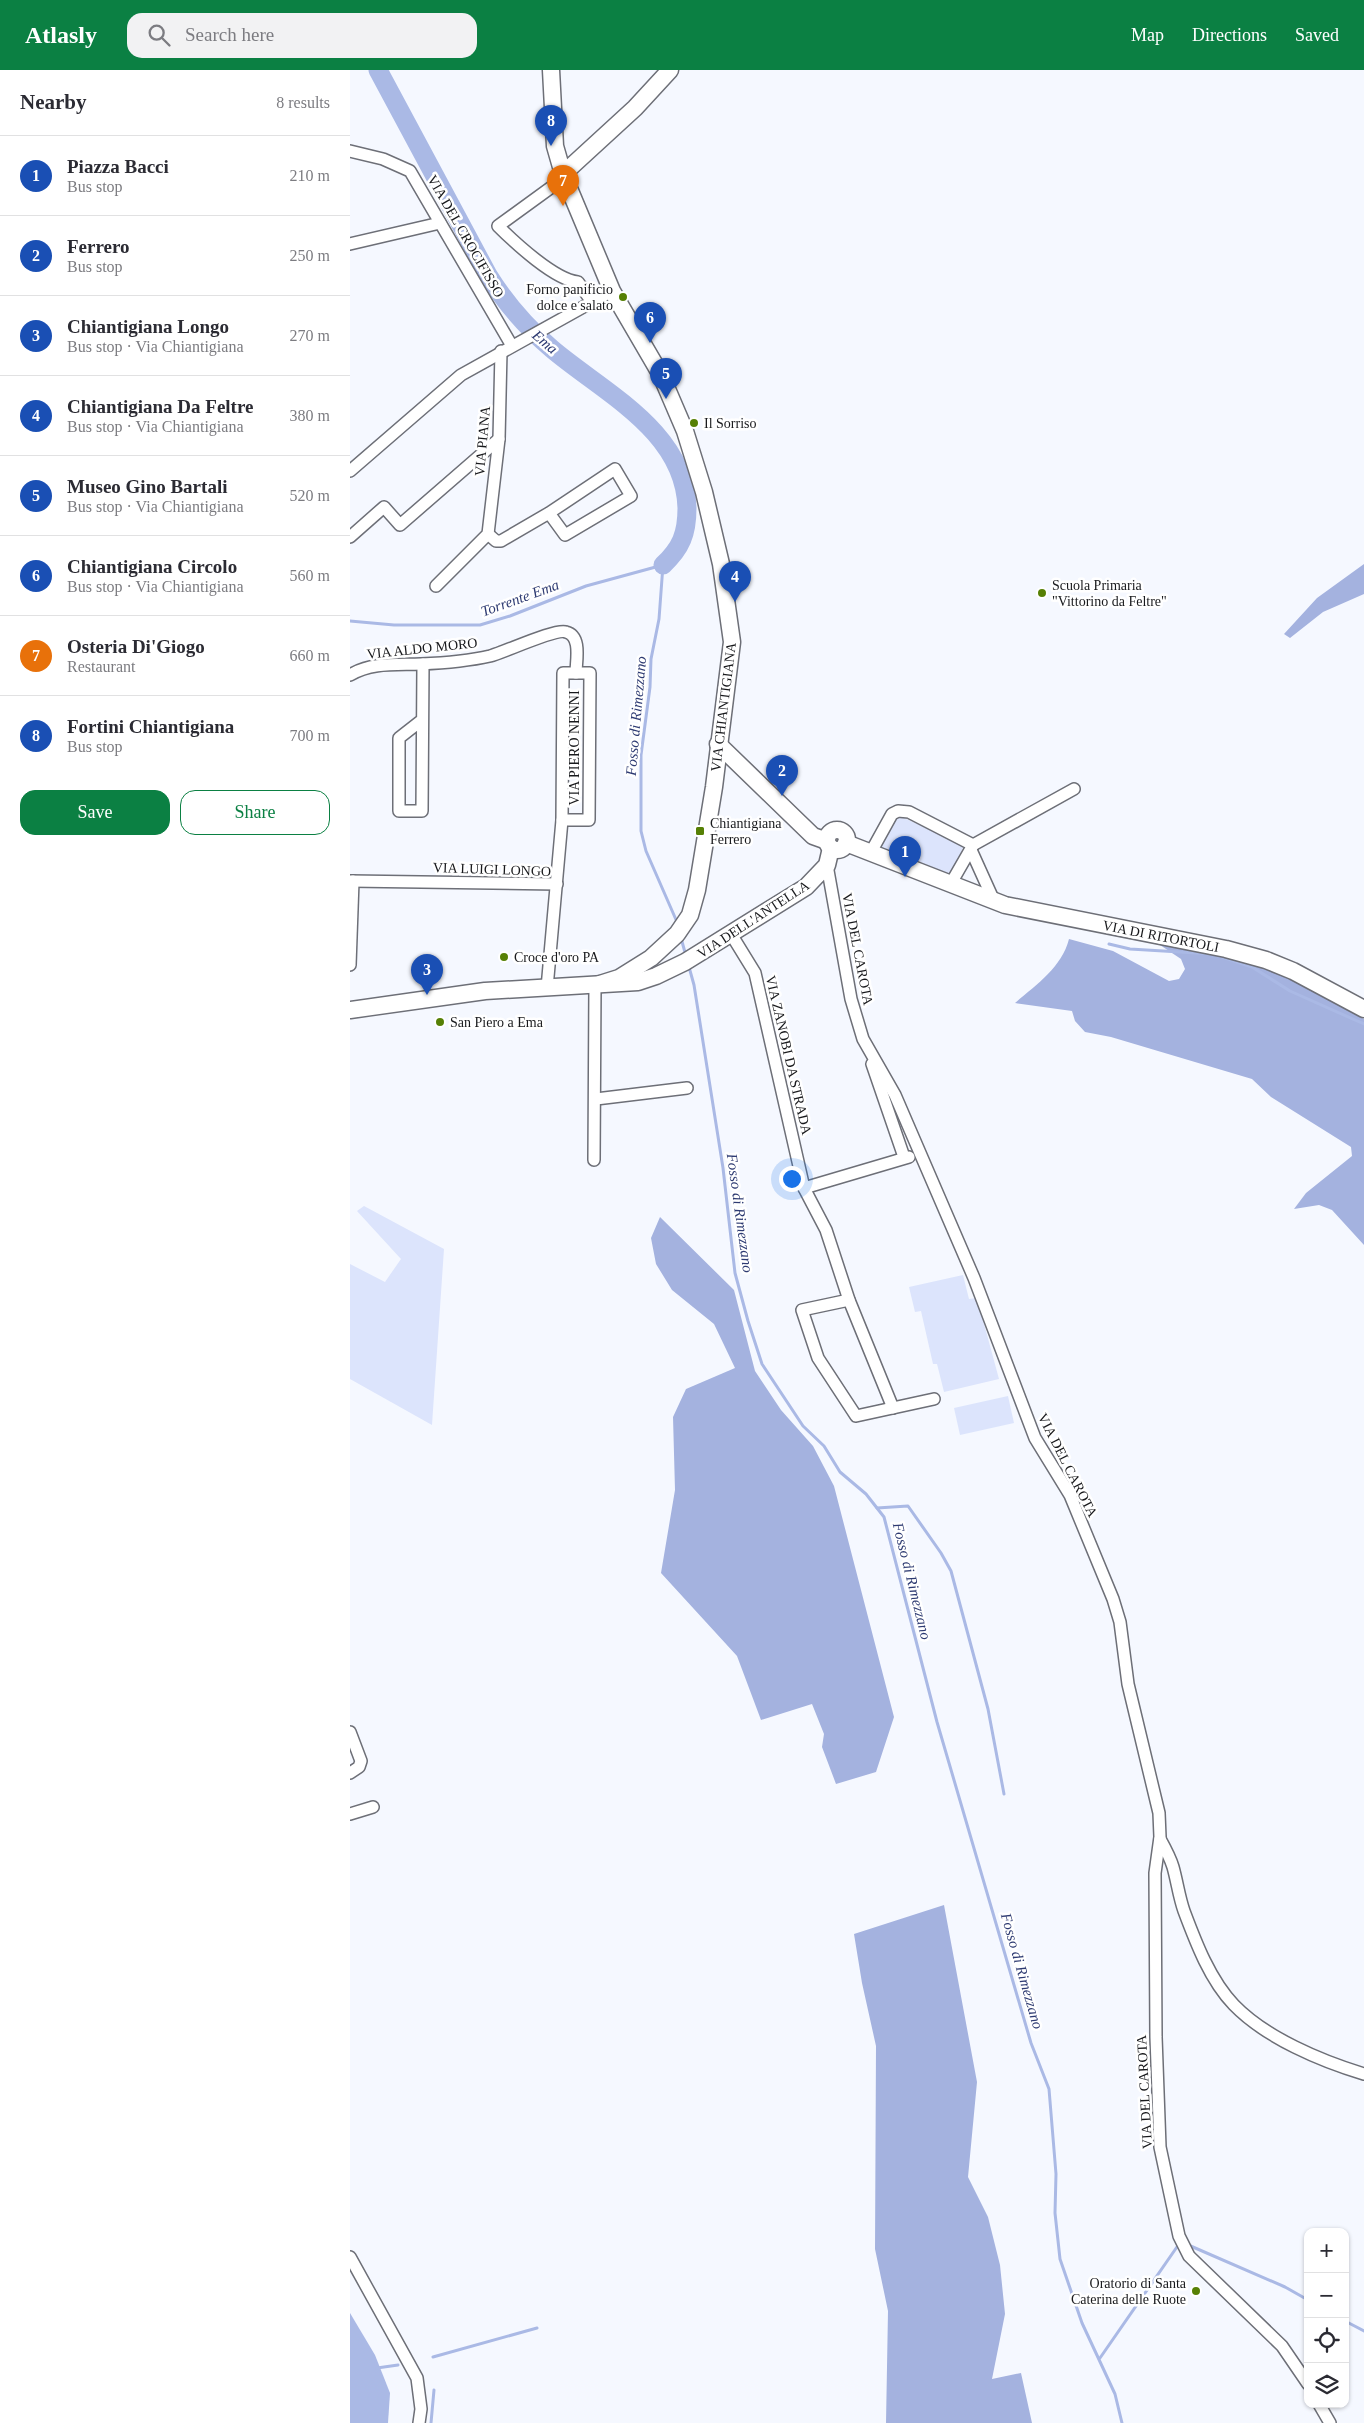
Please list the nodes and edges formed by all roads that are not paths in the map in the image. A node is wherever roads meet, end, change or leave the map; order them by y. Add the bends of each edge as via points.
1 (551, 70) edge
2 (670, 70) edge
3 (350, 151) edge
4 (563, 176) junction
5 (440, 223) junction
6 (350, 244) edge
7 (612, 291) junction
8 (592, 302) junction
9 (507, 349) junction
10 (499, 439) junction
11 (350, 471) edge
12 (549, 513) junction
13 (488, 534) junction
14 (350, 537) edge
15 (436, 586) dead end
16 (423, 664) junction
17 (576, 673) junction
18 (350, 675) edge
19 (422, 720) junction
20 (718, 744) junction
21 (1074, 789) dead end
22 (562, 820) junction
23 (835, 844) junction
24 (972, 848) junction
25 (871, 852) junction
26 (827, 865) junction
27 (352, 881) edge
28 (557, 884) junction
29 (950, 886) junction
30 (994, 901) junction
31 (731, 934) junction
32 (688, 960) joint
33 (350, 966) edge
34 (598, 985) junction
35 (548, 988) junction
36 (1364, 1009) edge
37 (350, 1010) edge
38 (863, 1039) junction
39 (687, 1088) dead end
40 (596, 1099) junction
41 (921, 1155) junction
42 (904, 1157) junction
43 (594, 1160) dead end
44 (804, 1188) junction
45 (850, 1300) junction
46 (934, 1399) dead end
47 (893, 1408) junction
48 (350, 1732) edge
49 (350, 1773) edge
50 (373, 1807) dead end
51 (350, 1814) edge
52 (1160, 1837) junction
53 (1364, 2074) edge
54 (350, 2257) edge
55 (1304, 2378) edge
56 (1321, 2408) edge
57 (419, 2423) edge
58 (1330, 2423) edge

1 - 4 street, VIA CHIANTIGIANA via 555,146
2 - 4 street
3 - 5 street, VIA DEL CROCIFISSO via 408,169
4 - 7 street, VIA CHIANTIGIANA
4 - 8 street via 498,226 550,271 564,280 578,282
5 - 6 street
5 - 9 street, VIA DEL CROCIFISSO
7 - 8 street
7 - 20 street, VIA CHIANTIGIANA via 646,346 675,405 695,459 719,555 732,642
8 - 9 street
9 - 10 street, VIA PIANA
9 - 11 street via 461,375
10 - 13 street, VIA PIANA
10 - 14 street via 400,525 384,507
12 - 12 street via 615,469 631,496 565,535
12 - 13 street via 501,541
13 - 15 street
16 - 17 street, VIA ALDO MORO via 493,655 565,631 576,641
16 - 18 street, VIA ALDO MORO via 378,665
16 - 19 street
17 - 22 street, VIA PIERO NENNI via 563,673
17 - 22 street, VIA PIERO NENNI via 590,673 589,820
19 - 19 street via 399,738 399,811 422,811
20 - 23 street, VIA DI RITORTOLI via 813,836
20 - 34 street, VIA CHIANTIGIANA via 714,787 690,915 664,947 619,978
21 - 24 street
22 - 28 street, VIA PIERO NENNI
23 - 25 street, VIA DI RITORTOLI
23 - 26 street
24 - 25 street via 909,812 898,811 892,814
24 - 29 street
24 - 30 street
25 - 29 street, VIA DI RITORTOLI
26 - 31 street, VIA DELL'ANTELLA via 806,887
26 - 38 street, VIA DEL CAROTA via 851,999
27 - 28 street, VIA LUIGI LONGO
27 - 33 street, VIA LUIGI LONGO
28 - 35 street, VIA LUIGI LONGO
29 - 30 street, VIA DI RITORTOLI
30 - 36 street, VIA DI RITORTOLI via 1226,948 1293,971
31 - 32 street, VIA DELL'ANTELLA
31 - 44 street, VIA ZANOBI DA STRADA via 755,973
32 - 34 street, VIA CHIANTIGIANA via 647,979
34 - 35 street, VIA CHIANTIGIANA
34 - 40 street
35 - 37 street, VIA CHIANTIGIANA via 484,991
38 - 41 street, VIA DEL CAROTA via 895,1095
38 - 42 street, VIA DEL CAROTA
39 - 40 street
40 - 43 street
41 - 42 street
41 - 52 street, VIA DEL CAROTA via 974,1278 1035,1438 1070,1495 1113,1599 1120,1622 1128,1684 1159,1813
42 - 44 street
44 - 45 street, VIA ZANOBI DA STRADA via 826,1230
45 - 47 street, VIA ZANOBI DA STRADA
45 - 47 street via 802,1310 818,1358 856,1416
46 - 47 street
48 - 49 street via 361,1761 359,1767
50 - 51 street
52 - 53 street, VIA DEL CAROTA via 1197,1944 1217,1984 1234,2005 1267,2031 1328,2064
52 - 55 street, VIA DEL CAROTA via 1155,1882 1160,2147 1179,2236 1189,2256 1282,2346
54 - 57 street via 416,2378 421,2409
56 - 58 street

